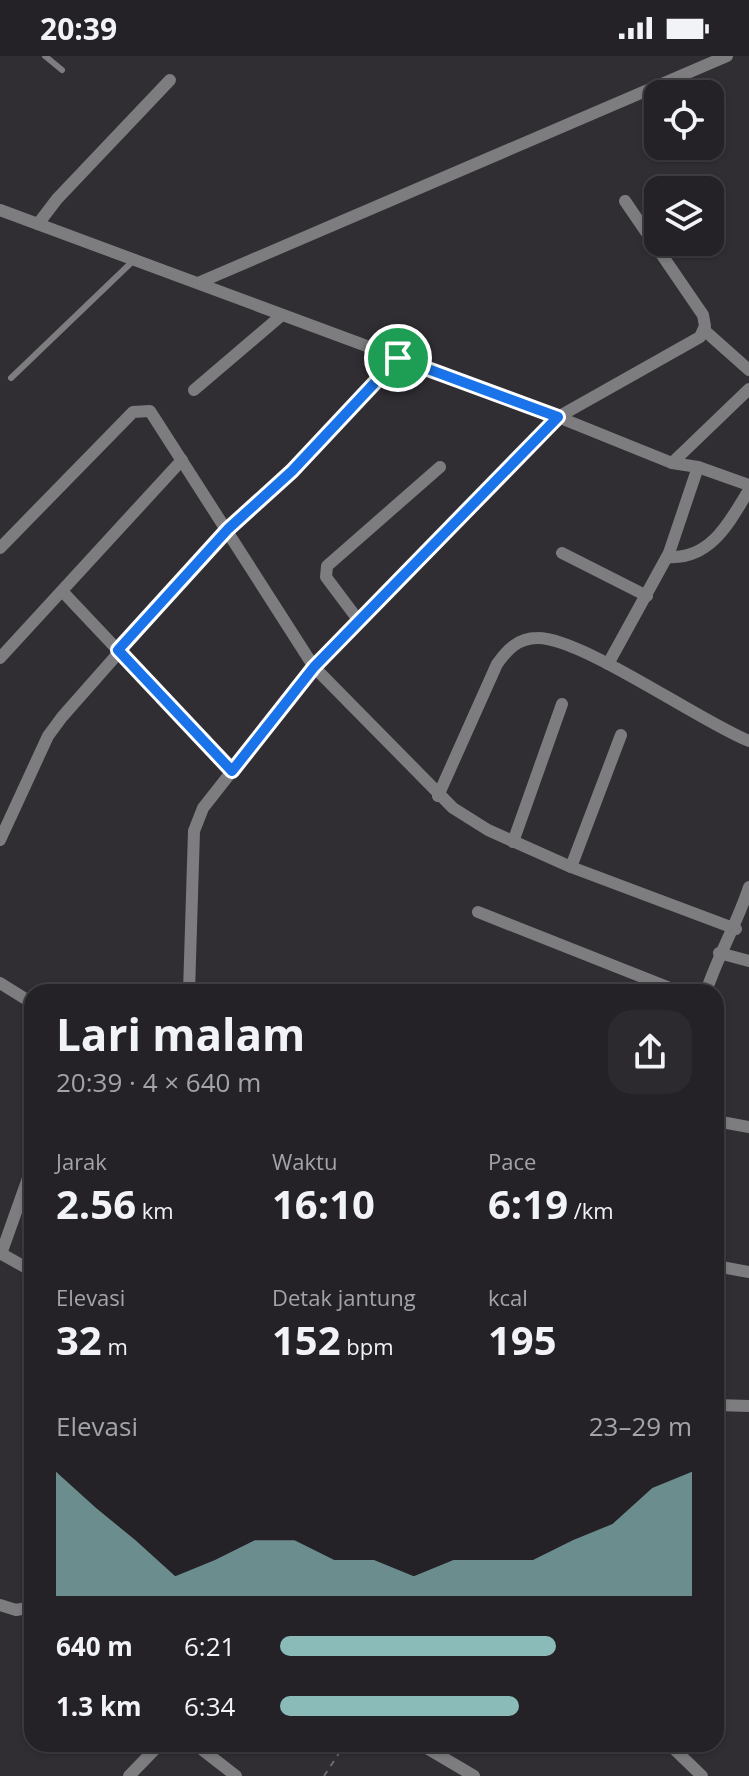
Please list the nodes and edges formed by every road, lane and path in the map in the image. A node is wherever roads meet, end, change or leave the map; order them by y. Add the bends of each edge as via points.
1 (45, 56) edge
2 (727, 56) edge
3 (62, 70) dead end
4 (170, 80) dead end
5 (625, 201) dead end
6 (0, 210) edge
7 (38, 224) junction
8 (134, 260) junction
9 (198, 283) junction
10 (282, 315) junction
11 (704, 330) junction
12 (398, 358) junction
13 (749, 370) edge
14 (11, 378) dead end
15 (749, 389) edge
16 (194, 390) dead end
17 (558, 417) junction
18 (182, 460) junction
19 (672, 463) junction
20 (440, 467) dead end
21 (698, 467) junction
22 (749, 488) edge
23 (228, 529) junction
24 (0, 548) edge
25 (562, 553) dead end
26 (668, 557) junction
27 (62, 591) junction
28 (647, 596) junction
29 (359, 621) junction
30 (118, 650) junction
31 (0, 658) edge
32 (608, 664) junction
33 (314, 667) junction
34 (562, 704) dead end
35 (621, 735) dead end
36 (749, 741) edge
37 (232, 771) junction
38 (438, 796) junction
39 (0, 840) edge
40 (513, 842) junction
41 (571, 867) junction
42 (749, 887) edge
43 (478, 912) dead end
44 (736, 929) junction
45 (719, 953) junction
46 (749, 961) edge
47 (189, 984) edge
48 (660, 984) edge
49 (709, 984) edge
50 (1, 986) edge
51 (24, 999) edge
52 (724, 1122) edge
53 (749, 1127) edge
54 (24, 1189) edge
55 (0, 1254) edge
56 (24, 1267) edge
57 (724, 1267) edge
58 (749, 1272) edge
59 (724, 1405) edge
60 (749, 1406) edge
61 (0, 1605) edge
62 (24, 1608) edge
63 (152, 1752) edge
64 (205, 1752) edge
65 (340, 1752) edge
66 (446, 1752) edge
67 (677, 1752) edge
68 (129, 1776) edge
69 (236, 1776) edge
70 (324, 1776) edge
71 (474, 1776) edge
72 (702, 1776) edge

1 - 3 lane
2 - 9 street
4 - 7 street
5 - 11 street via 703,315
6 - 7 street
7 - 8 street
8 - 9 street
8 - 14 lane
9 - 10 street
10 - 12 street
10 - 16 street
11 - 13 street
11 - 17 street
12 - 17 street
12 - 23 street via 292,471
15 - 19 street
17 - 19 street
17 - 29 street
18 - 23 street
18 - 24 street via 156,417 147,410 133,412
18 - 27 street
19 - 21 street
20 - 29 street via 327,566 326,577
21 - 22 street
21 - 26 street
22 - 26 street via 716,541 682,557
23 - 30 street
23 - 33 street
25 - 28 street
26 - 28 street
27 - 30 street
27 - 31 street
28 - 32 street
29 - 33 street
30 - 37 street
30 - 39 street via 48,736
32 - 36 street
32 - 38 street via 545,639 512,647 497,664
33 - 37 street
33 - 38 street
34 - 40 street
35 - 41 street
37 - 47 street via 199,814 194,831
38 - 40 street
40 - 41 street
41 - 44 street
42 - 44 street
43 - 48 street
44 - 45 street
45 - 46 street
45 - 49 street
50 - 51 street
52 - 53 street
54 - 55 street
55 - 56 street
57 - 58 street
59 - 60 street
61 - 62 street
63 - 68 street
64 - 69 street
65 - 70 path
66 - 71 street
67 - 72 street

